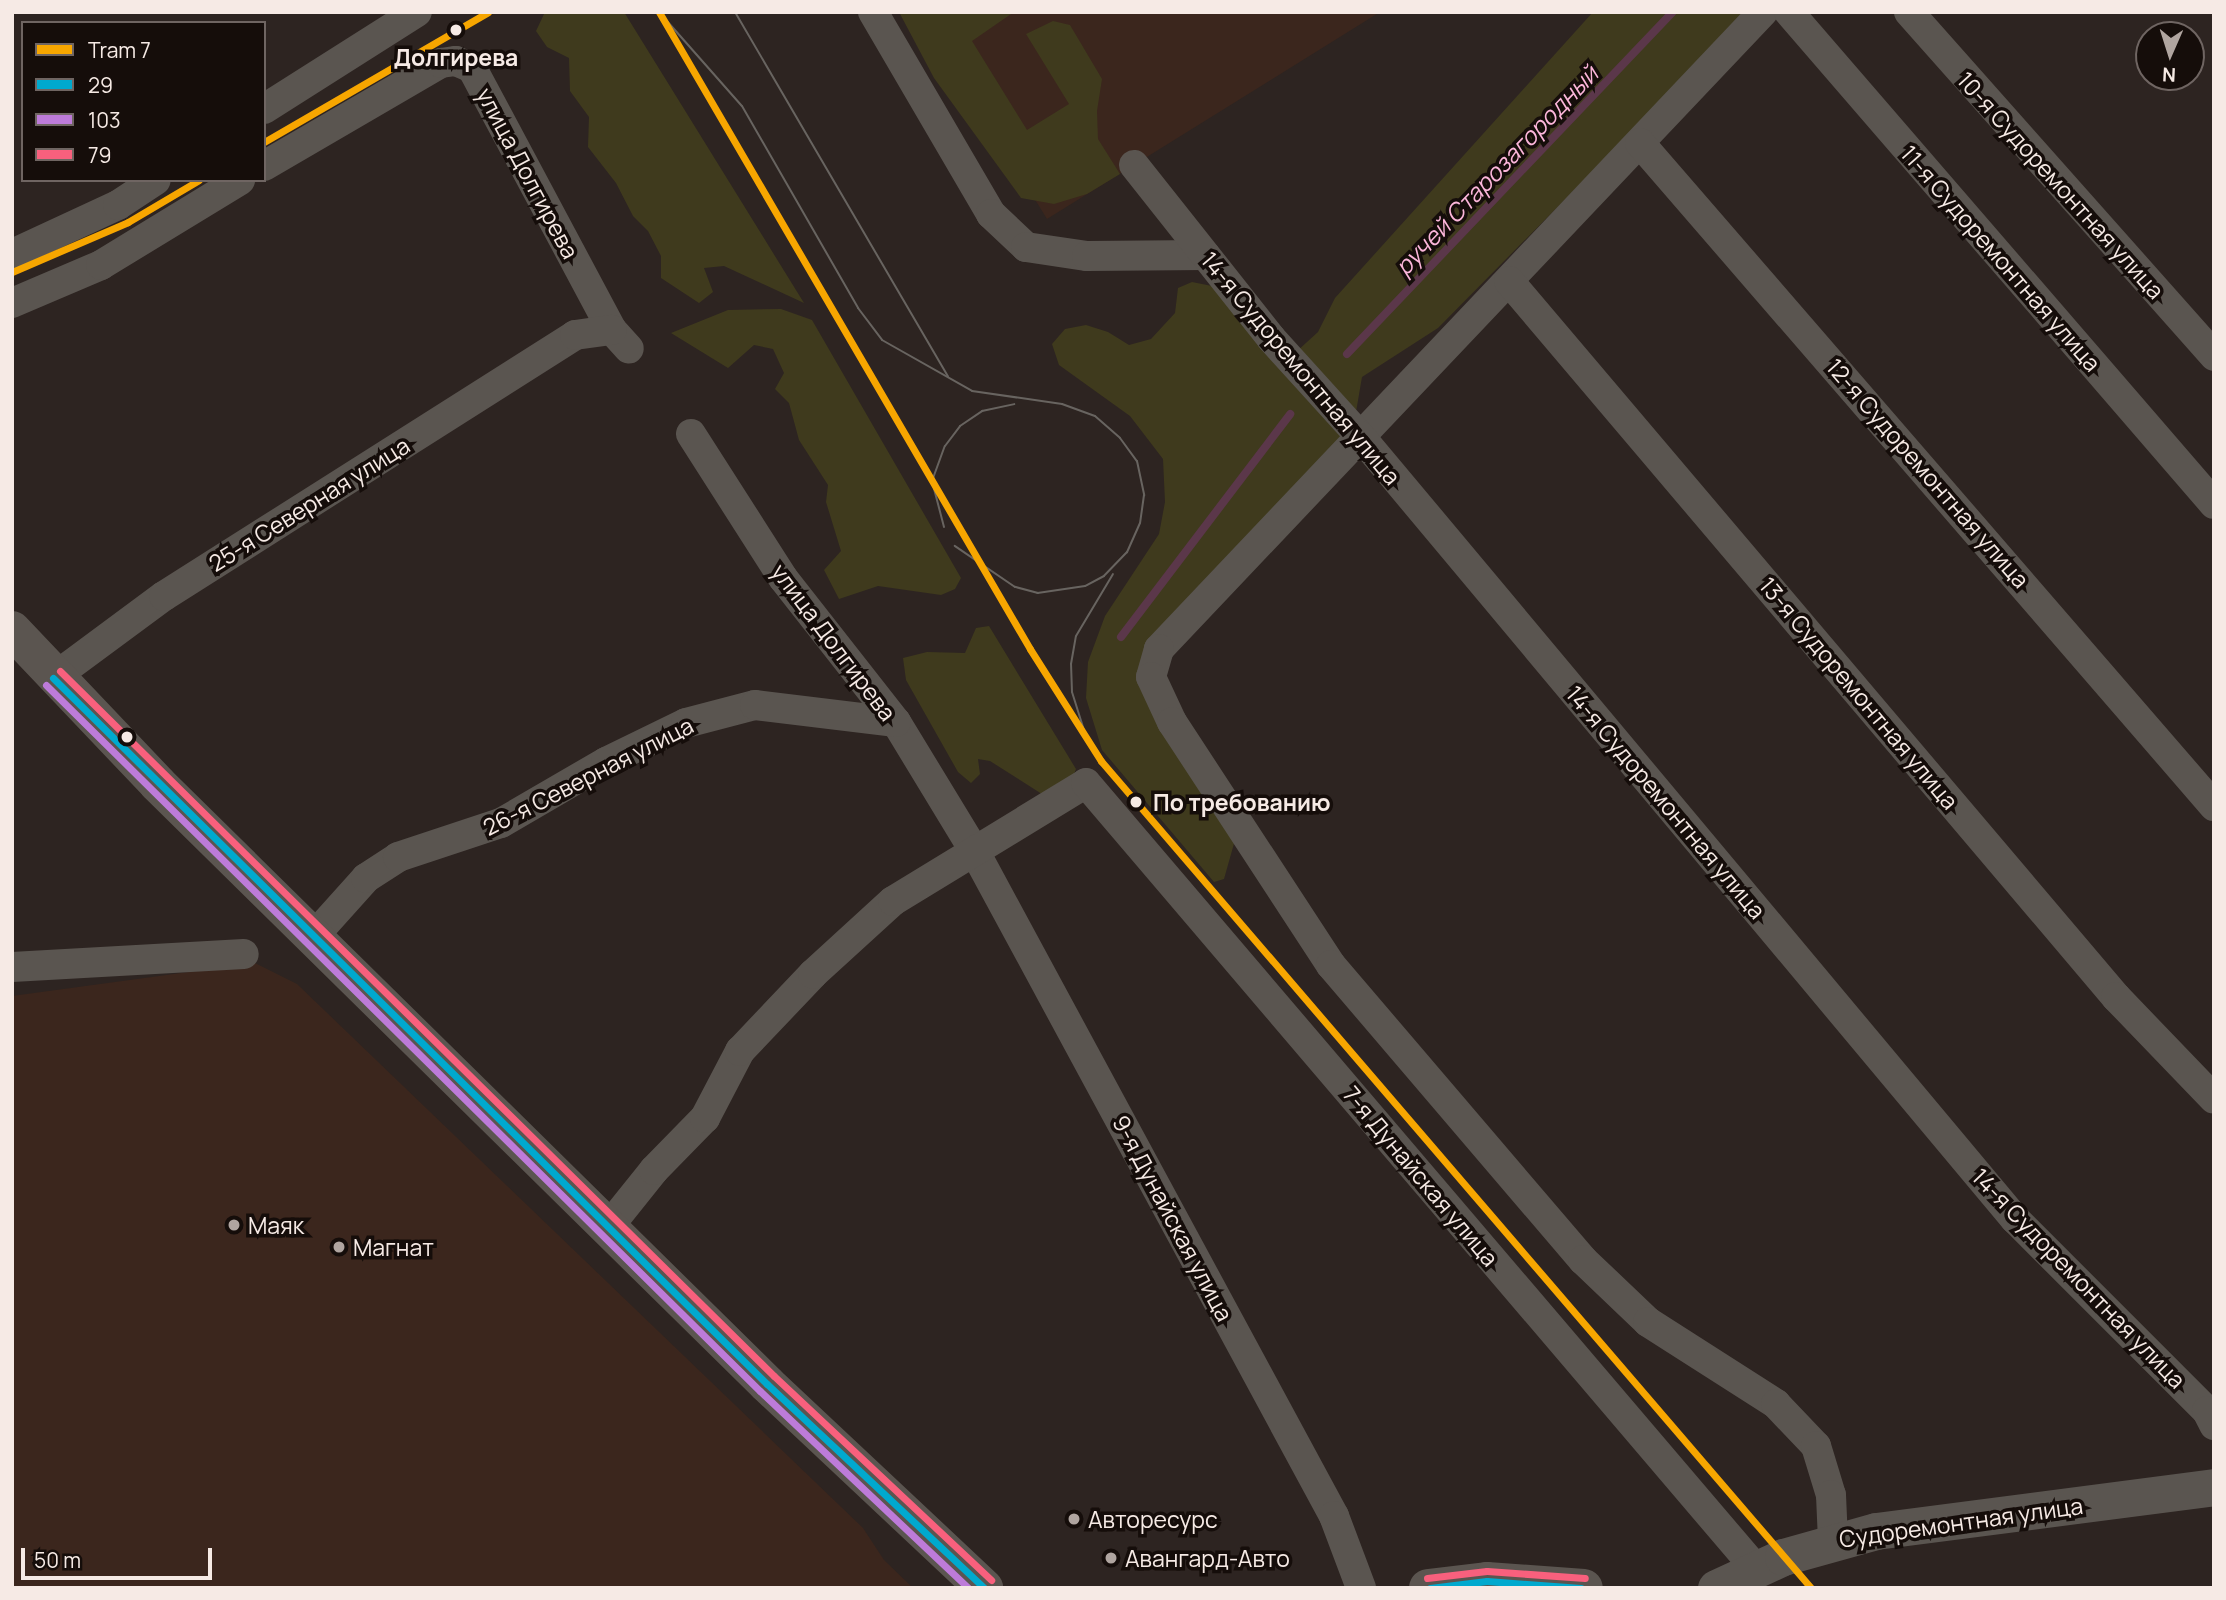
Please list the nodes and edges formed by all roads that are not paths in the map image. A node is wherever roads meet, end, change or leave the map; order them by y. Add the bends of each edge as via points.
1 (417, 12) edge
2 (873, 12) edge
3 (1763, 12) edge
4 (1789, 12) edge
5 (1909, 12) edge
6 (266, 108) edge
7 (1640, 143) junction
8 (266, 165) edge
9 (1134, 165) dead end
10 (153, 182) edge
11 (237, 182) edge
12 (12, 254) edge
13 (1205, 255) junction
14 (1509, 281) junction
15 (12, 303) edge
16 (620, 339) joint
17 (2214, 356) edge
18 (691, 434) dead end
19 (1360, 436) junction
20 (2214, 504) edge
21 (12, 631) edge
22 (12, 671) edge
23 (53, 678) junction
24 (895, 722) junction
25 (2214, 806) edge
26 (975, 852) junction
27 (314, 936) junction
28 (244, 954) dead end
29 (12, 967) edge
30 (2214, 1099) edge
31 (610, 1225) junction
32 (2214, 1425) edge
33 (2214, 1487) edge
34 (1833, 1539) junction
35 (1757, 1570) junction
36 (984, 1588) edge
37 (1361, 1588) edge
38 (1428, 1588) edge
39 (1584, 1588) edge
40 (1716, 1588) edge

1 - 6 street
2 - 13 street via 990,215 1026,247 1087,256
3 - 7 street
4 - 20 street, 11-я Судоремонтная улица
5 - 17 street, 10-я Судоремонтная улица
7 - 14 street
7 - 25 street, 12-я Судоремонтная улица
8 - 16 street, улица Долгирева via 441,63 456,61 472,68
9 - 13 street, 14-я Судоремонтная улица
10 - 12 street via 118,205
11 - 15 street via 101,265
13 - 19 street, 14-я Судоремонтная улица via 1271,338
14 - 19 street
14 - 30 street, 13-я Судоремонтная улица via 2116,997
16 - 23 street, 25-я Северная улица via 575,335 164,596
18 - 24 street, улица Долгирева via 783,578
19 - 32 street, 14-я Судоремонтная улица via 2015,1219 2207,1411
19 - 34 street via 1159,649 1151,677 1172,722 1331,965 1574,1250 1648,1322 1776,1404 1816,1446 1830,1495
21 - 23 main road
22 - 23 main road
23 - 27 main road
24 - 26 street, улица Долгирева
24 - 27 street, 26-я Северная улица via 755,705 686,723 606,762 501,823 398,858 366,878
26 - 31 street via 892,901 813,974 740,1051 705,1118 654,1170
26 - 35 street, 7-я Дунайская улица via 1086,783
26 - 37 street, 9-я Дунайская улица via 1335,1516
27 - 31 main road
28 - 29 street
31 - 36 main road via 767,1384
33 - 34 street, Судоремонтная улица
34 - 35 street, Судоремонтная улица
35 - 40 street, Судоремонтная улица
38 - 39 main road via 1487,1581

